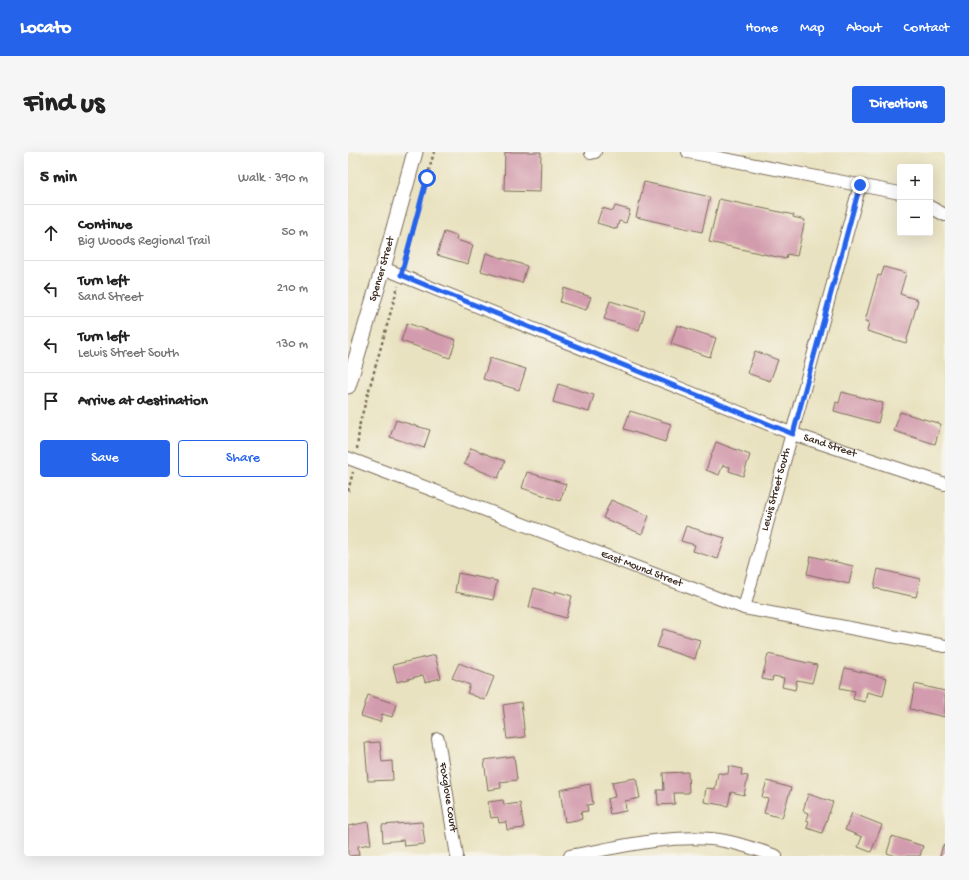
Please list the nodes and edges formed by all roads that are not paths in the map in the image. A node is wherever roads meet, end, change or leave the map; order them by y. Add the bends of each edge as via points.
1 (415, 152) edge
2 (688, 152) edge
3 (860, 185) junction
4 (897, 192) edge
5 (933, 208) edge
6 (945, 214) edge
7 (383, 268) junction
8 (348, 386) edge
9 (793, 434) junction
10 (352, 460) edge
11 (945, 484) edge
12 (744, 608) junction
13 (945, 646) edge
14 (438, 739) dead end
15 (457, 856) edge
16 (570, 856) edge
17 (776, 856) edge

1 - 7 street, Spencer Street
2 - 3 street
3 - 4 street
3 - 9 street, Lewis Street South
5 - 6 street
7 - 8 street, Spencer Street
7 - 9 street, Sand Street
9 - 11 street, Sand Street
9 - 12 street, Lewis Street South
10 - 12 street, East Mound Street
12 - 13 street, East Mound Street
14 - 15 street, Foxglove Court
16 - 17 street via 674,840 711,839 748,846

